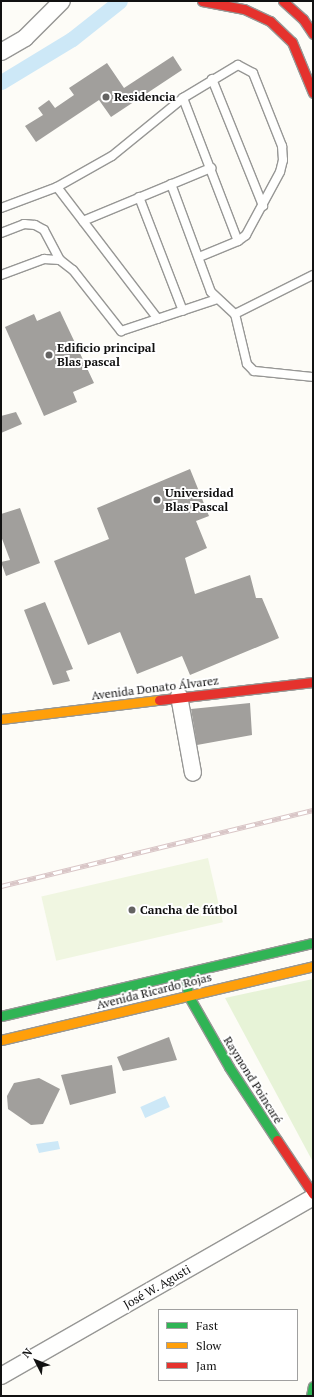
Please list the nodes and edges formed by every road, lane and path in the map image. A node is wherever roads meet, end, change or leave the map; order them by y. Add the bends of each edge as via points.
1 (62, 1) edge
2 (202, 1) edge
3 (283, 1) edge
4 (313, 34) edge
5 (1, 52) edge
6 (212, 79) junction
7 (313, 92) edge
8 (183, 98) junction
9 (211, 168) junction
10 (171, 184) junction
11 (57, 187) junction
12 (139, 197) junction
13 (263, 206) junction
14 (1, 208) edge
15 (83, 221) junction
16 (1, 233) edge
17 (238, 241) junction
18 (199, 257) junction
19 (60, 260) junction
20 (1, 275) edge
21 (313, 275) edge
22 (217, 299) junction
23 (183, 311) junction
24 (235, 314) junction
25 (158, 319) junction
26 (313, 377) edge
27 (313, 682) edge
28 (179, 696) junction
29 (1, 719) edge
30 (193, 772) dead end
31 (313, 943) edge
32 (313, 966) edge
33 (186, 974) junction
34 (188, 994) junction
35 (1, 1016) edge
36 (1, 1040) edge
37 (313, 1194) edge
38 (313, 1197) edge
39 (1, 1376) edge
40 (313, 1386) edge
41 (311, 1396) edge

1 - 5 street via 25,38
2 - 7 main road via 244,9 270,21 292,42
3 - 4 main road
6 - 8 lane
6 - 13 lane
6 - 13 lane via 238,65 254,73 282,146 280,172
8 - 9 lane
8 - 11 lane via 112,156
9 - 10 lane
9 - 17 lane
10 - 12 lane
10 - 18 lane
11 - 14 lane
11 - 15 lane
12 - 15 lane
12 - 23 lane
13 - 17 lane via 254,224
15 - 25 lane
16 - 19 lane via 24,224 35,225 44,230
17 - 18 lane
18 - 22 lane
19 - 20 lane via 44,259
19 - 25 lane via 73,270 121,331
21 - 24 lane
22 - 23 lane
22 - 24 lane
23 - 25 lane
24 - 26 lane via 247,364 254,371
27 - 28 main road, Avenida Donato Álvarez
28 - 29 main road, Avenida Donato Álvarez
28 - 30 street
31 - 33 main road, Avenida Ricardo Rojas
32 - 34 main road, Avenida Ricardo Rojas
33 - 34 main road, Raymond Poincaré
33 - 35 main road, Avenida Ricardo Rojas
34 - 36 main road, Avenida Ricardo Rojas
34 - 37 main road, Raymond Poincaré via 229,1067
38 - 39 street, José W. Agusti
40 - 41 main road

